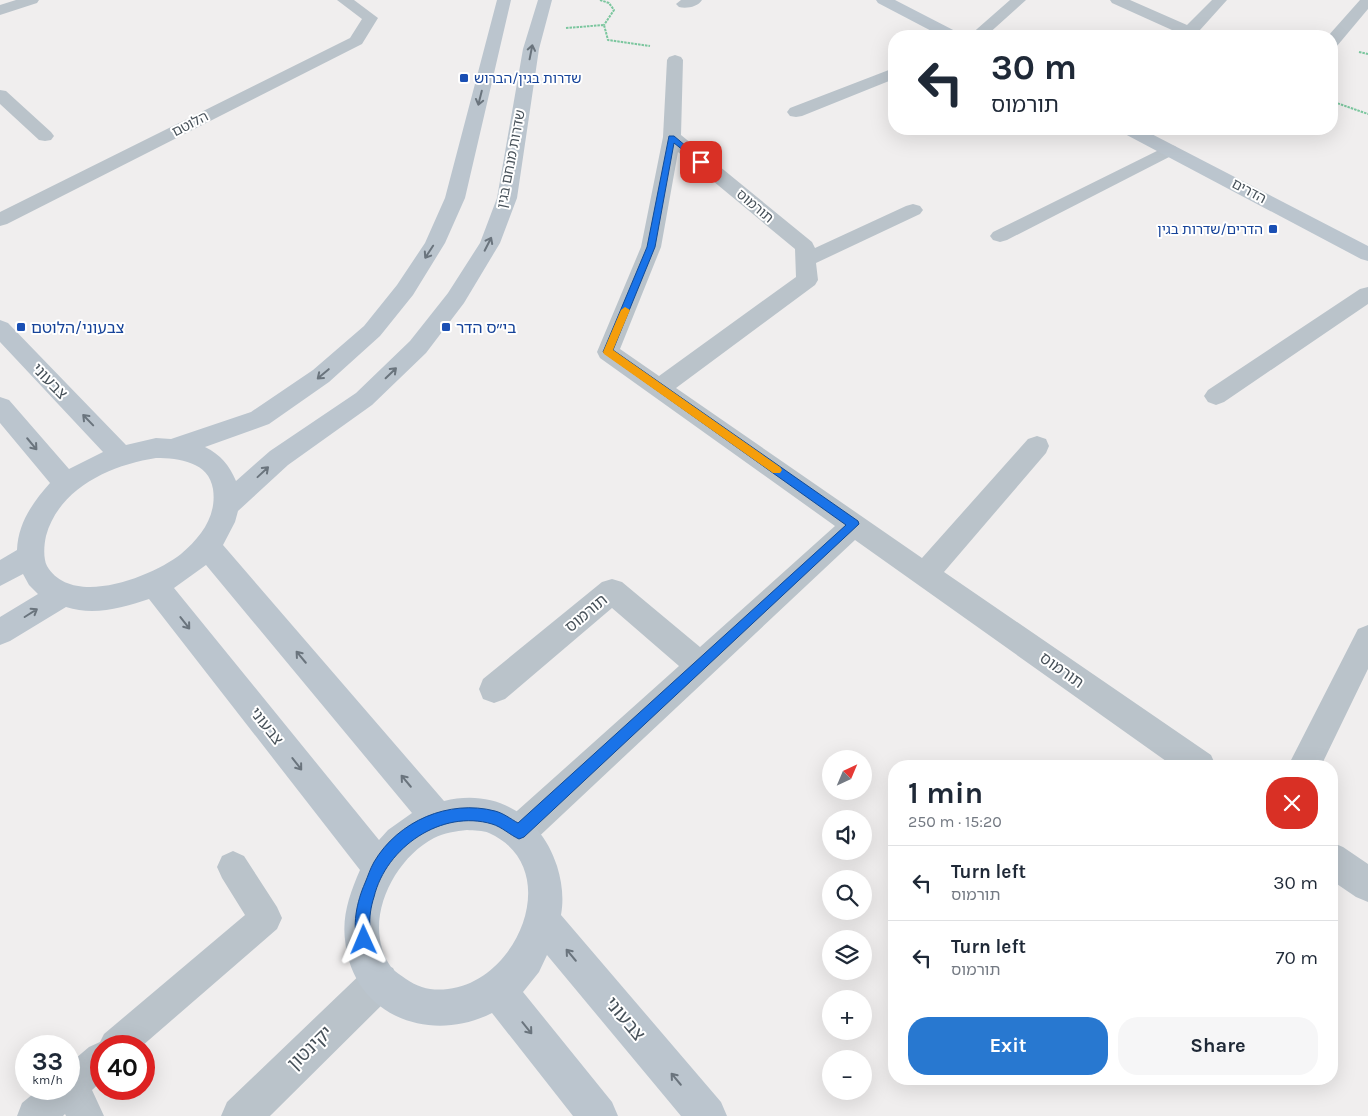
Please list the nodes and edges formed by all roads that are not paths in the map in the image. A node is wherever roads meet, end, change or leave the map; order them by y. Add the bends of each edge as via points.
1 (32, 0) edge
2 (344, 0) edge
3 (504, 0) edge
4 (545, 0) edge
5 (883, 0) edge
6 (1019, 0) edge
7 (1117, 0) edge
8 (1220, 0) edge
9 (1363, 1) edge
10 (0, 10) edge
11 (940, 30) edge
12 (983, 30) edge
13 (1185, 30) edge
14 (1197, 30) edge
15 (1338, 33) edge
16 (675, 60) road end
17 (888, 75) edge
18 (0, 95) edge
19 (796, 112) dead end
20 (1140, 135) edge
21 (45, 136) dead end
22 (672, 137) junction
23 (1169, 150) junction
24 (913, 210) dead end
25 (0, 220) edge
26 (1000, 236) dead end
27 (1368, 254) edge
28 (806, 260) junction
29 (1368, 294) edge
30 (0, 328) edge
31 (660, 388) junction
32 (1216, 396) dead end
33 (0, 406) edge
34 (1038, 446) dead end
35 (173, 448) junction
36 (121, 455) junction
37 (67, 485) junction
38 (227, 505) junction
39 (854, 524) junction
40 (207, 546) junction
41 (30, 556) junction
42 (0, 574) edge
43 (925, 574) junction
44 (155, 585) junction
45 (62, 594) junction
46 (0, 632) edge
47 (1368, 638) edge
48 (700, 666) junction
49 (494, 689) dead end
50 (1191, 760) edge
51 (1307, 760) edge
52 (437, 818) junction
53 (519, 832) junction
54 (1338, 863) edge
55 (233, 867) dead end
56 (379, 867) junction
57 (1368, 884) edge
58 (543, 922) junction
59 (380, 981) junction
60 (497, 990) junction
61 (129, 1035) edge
62 (90, 1073) edge
63 (80, 1085) edge
64 (63, 1100) edge
65 (35, 1116) edge
66 (241, 1116) edge
67 (598, 1116) edge
68 (707, 1116) edge

1 - 10 street
2 - 25 street, הלוטם via 370,18 356,41
3 -> 35 street via 455,198 435,243 405,290 372,331 321,376 260,418
38 -> 4 street, שדרות מנחם בגין via 278,458 364,399 418,347 456,298 490,243 507,198 531,49
5 - 11 street
6 - 12 street
7 - 13 street
8 - 14 street
9 - 15 street
16 - 22 street, תורמוס
17 - 19 street
18 - 21 street
20 - 23 street, הדרים
22 - 28 street, תורמוס via 805,247
22 - 31 street, תורמוס via 651,247 608,352
23 - 26 street
23 - 27 street, הדרים
24 - 28 street
28 - 31 street via 807,280
29 - 32 street
36 -> 30 street, צבעוני
31 - 39 street, תורמוס
33 -> 37 street
34 - 43 street
35 - 36 street via 139,450
35 - 38 street via 197,454 216,466 226,483
36 - 37 street via 83,472
37 - 41 street via 45,507 32,532
38 - 40 street via 221,525
39 - 43 street, תורמוס
39 - 48 street
40 - 44 street via 184,568
52 -> 40 street
41 - 42 street
41 - 45 street via 34,572 46,585
43 - 50 street, תורמוס
44 - 45 street via 123,596 90,599
44 -> 56 street, צבעוני
46 -> 45 street
47 - 51 street
48 - 49 street, תורמוס via 612,591
48 - 53 street
52 - 53 street via 467,813 495,818
52 - 56 street via 415,829 395,846
53 - 58 street via 533,849 543,871 546,896
54 - 57 street
55 - 61 lane via 266,918
56 - 59 street via 367,895 362,926 366,955
58 - 60 street via 533,948 518,970
68 -> 58 street, צבעוני
59 - 60 street via 404,1001 434,1009 467,1005
59 - 66 street, יקינטון
60 -> 67 street
62 - 63 lane
64 - 65 lane

